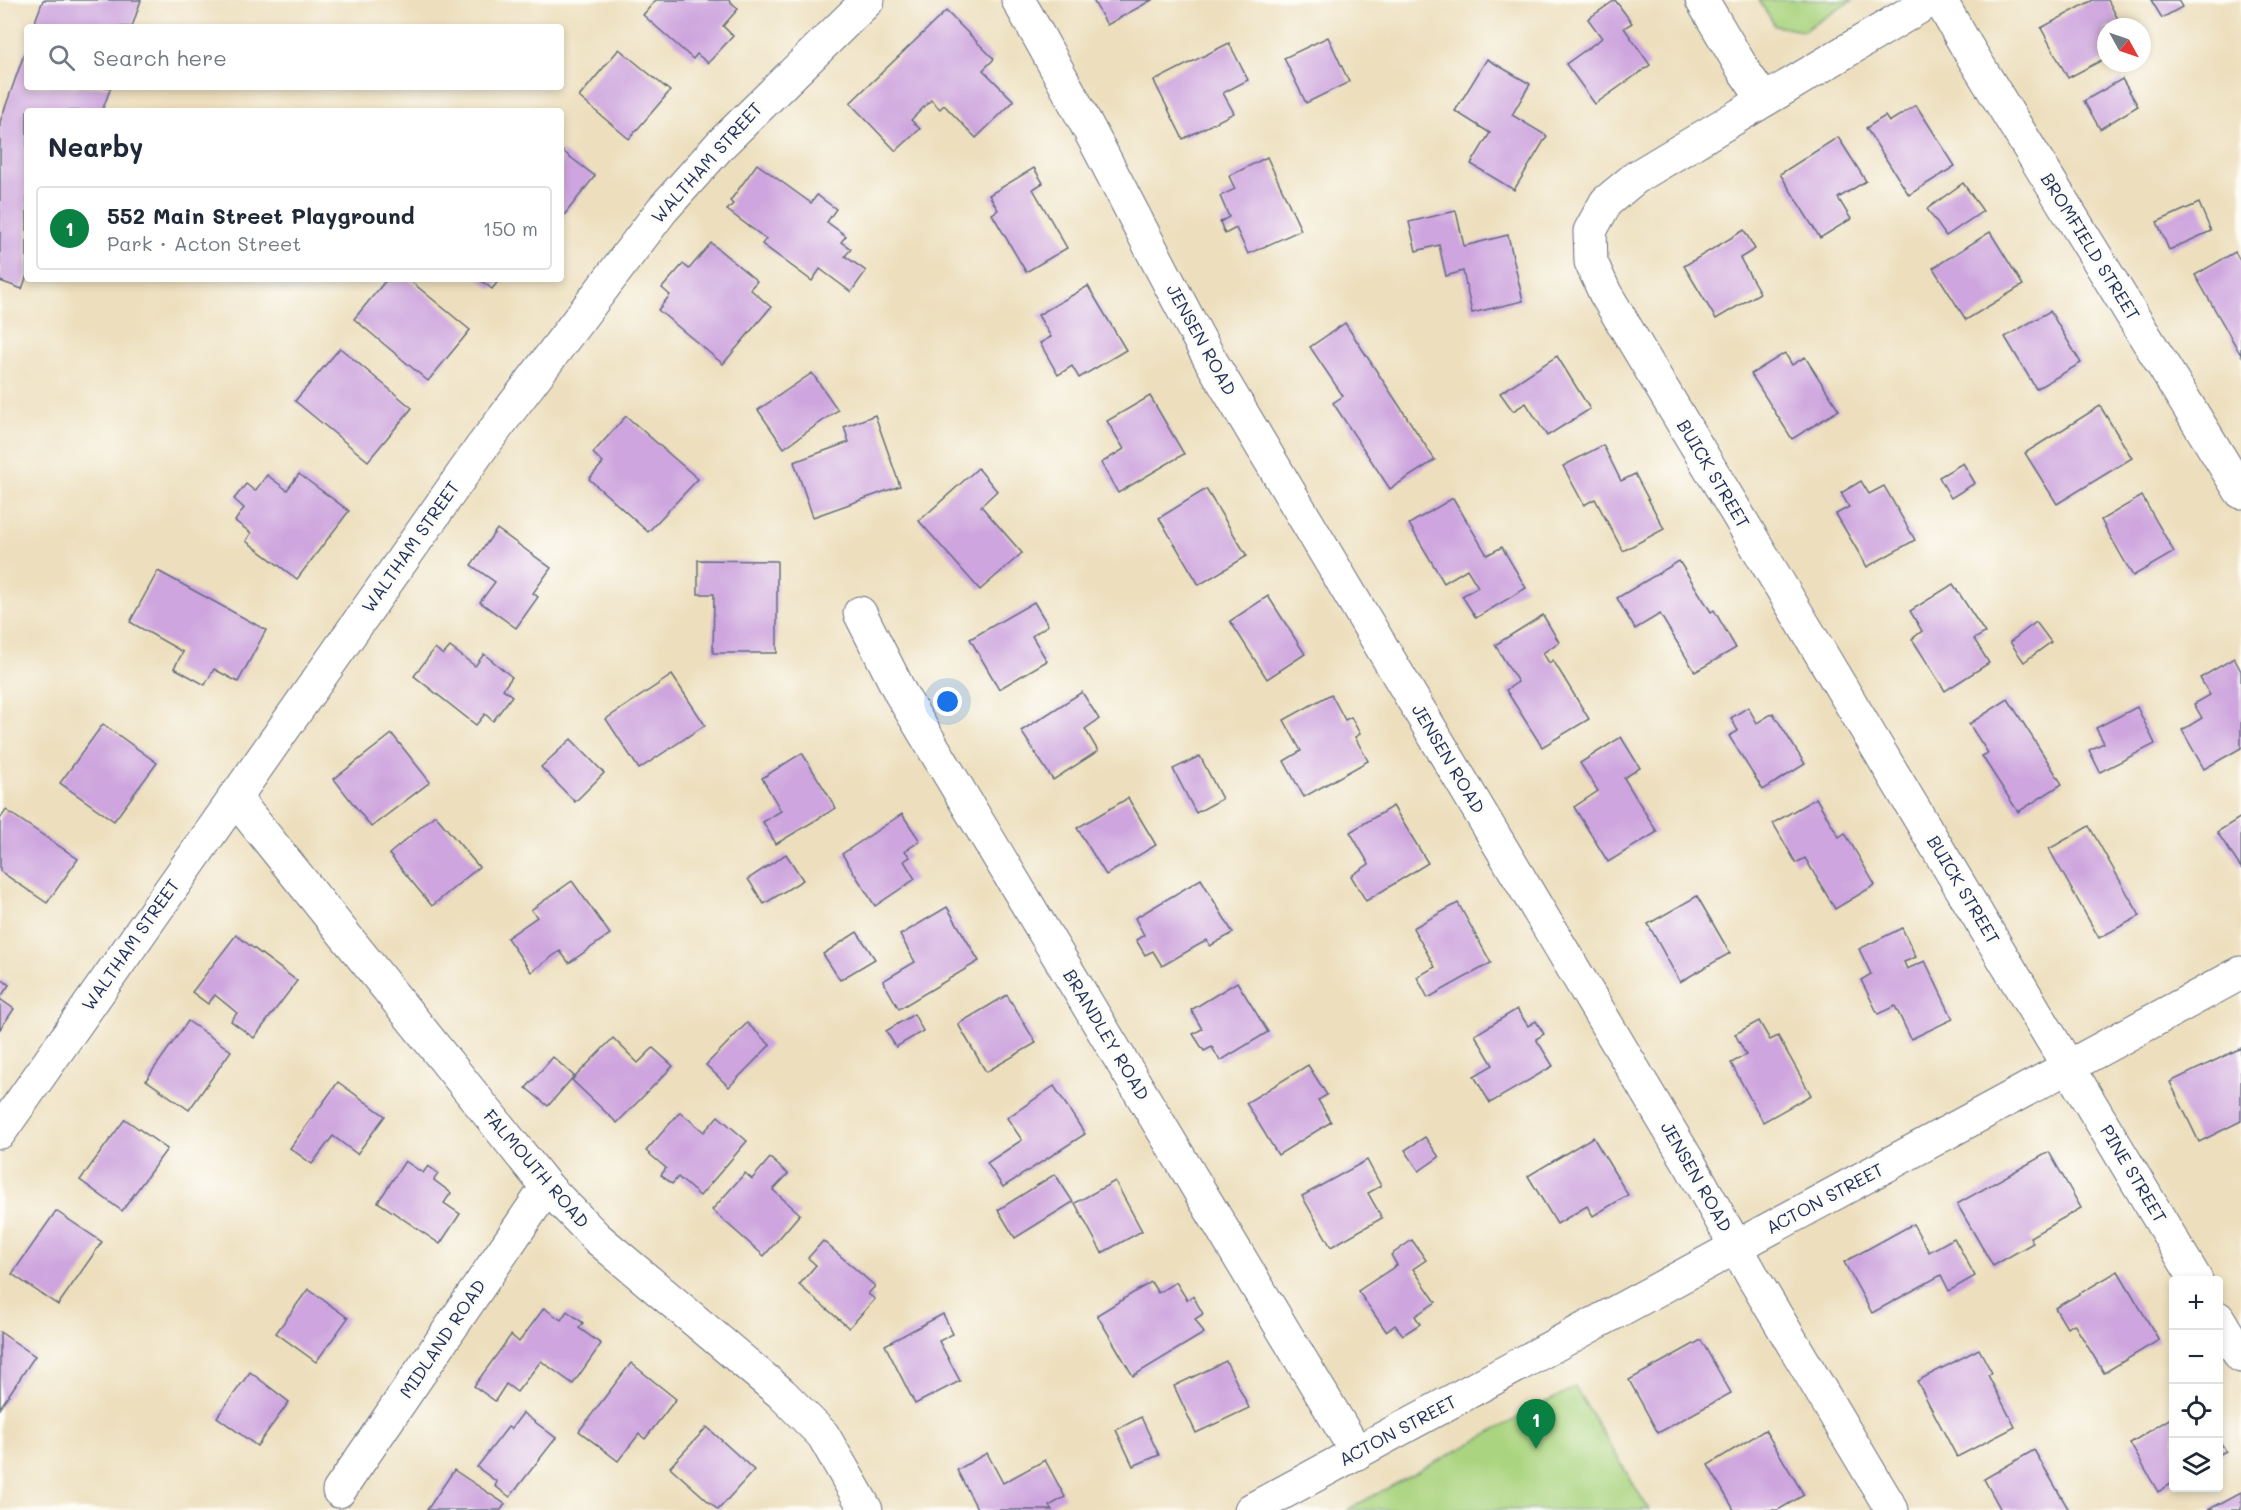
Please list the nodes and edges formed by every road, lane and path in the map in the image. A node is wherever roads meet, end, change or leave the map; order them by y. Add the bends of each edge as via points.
1 (867, 0) edge
2 (1018, 0) edge
3 (1702, 0) edge
4 (1931, 0) edge
5 (1940, 0) edge
6 (1764, 100) junction
7 (2241, 492) edge
8 (860, 613) dead end
9 (234, 797) junction
10 (2241, 973) edge
11 (2069, 1067) junction
12 (0, 1132) edge
13 (547, 1187) junction
14 (1736, 1247) junction
15 (2193, 1276) edge
16 (2223, 1326) edge
17 (2241, 1356) edge
18 (1358, 1453) junction
19 (339, 1491) dead end
20 (866, 1510) edge
21 (1251, 1510) edge
22 (1892, 1510) edge

1 - 9 street, WALTHAM STREET via 721,144 662,210 481,448
2 - 14 street, JENSEN ROAD via 1084,117 1211,361
3 - 6 street
4 - 6 street, BUICK STREET
5 - 7 street, BROMFIELD STREET
6 - 11 street, BUICK STREET via 1635,178 1606,202 1590,231 1592,262 1605,293
8 - 18 street, BRANDLEY ROAD via 902,694
9 - 12 street, WALTHAM STREET
9 - 13 street, FALMOUTH ROAD
10 - 11 street, ACTON STREET
11 - 14 street, ACTON STREET
11 - 15 street, PINE STREET
13 - 19 street, MIDLAND ROAD
13 - 20 street, FALMOUTH ROAD via 597,1238 781,1393 823,1435
14 - 18 street, ACTON STREET
14 - 22 street, JENSEN ROAD
16 - 17 street
18 - 21 street, ACTON STREET

